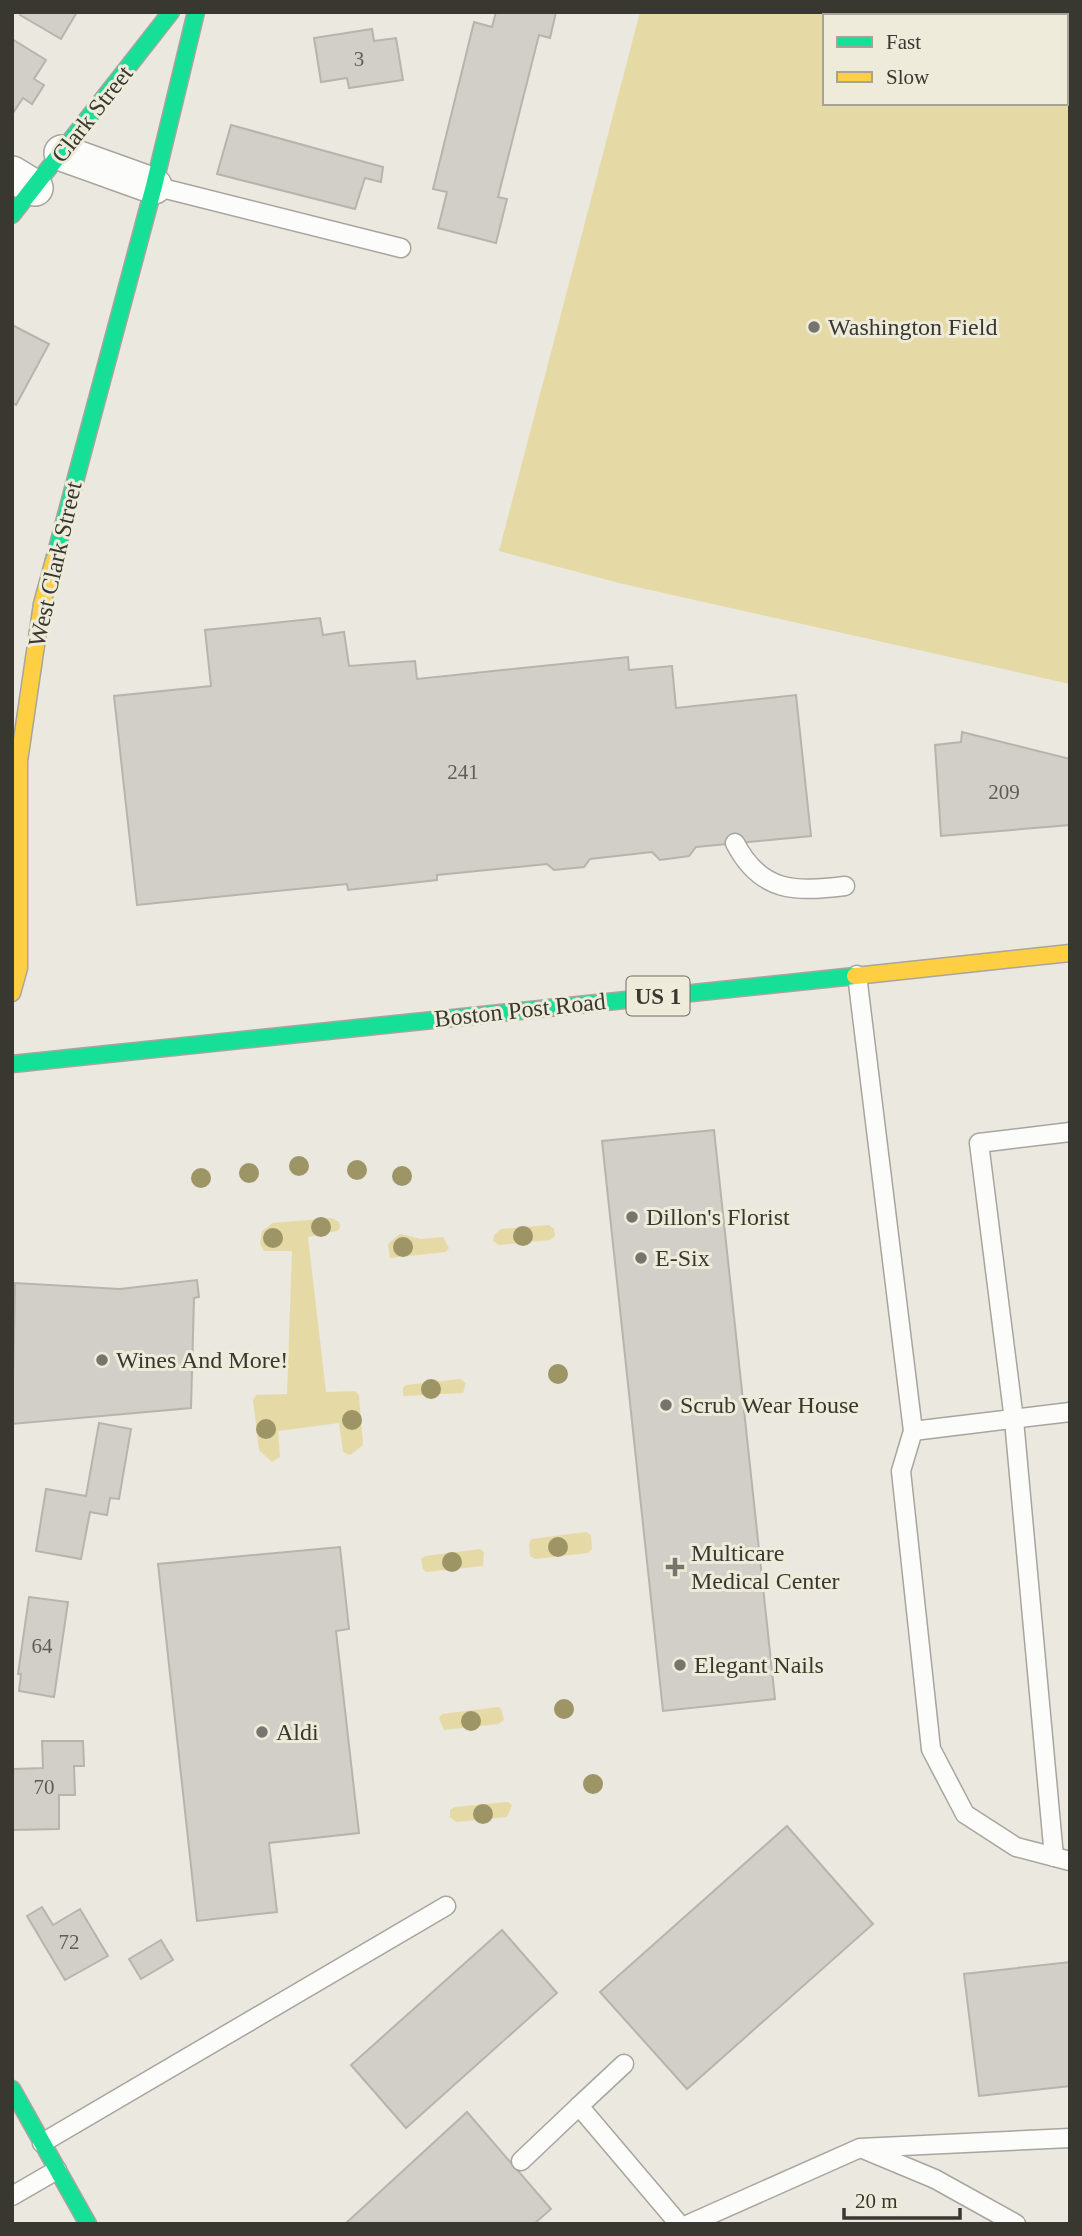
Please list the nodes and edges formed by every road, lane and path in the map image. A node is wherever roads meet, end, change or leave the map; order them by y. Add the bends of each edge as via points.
1 (171, 12) edge
2 (196, 12) edge
3 (62, 153) junction
4 (23, 181) edge
5 (154, 186) junction
6 (12, 215) edge
7 (401, 248) dead end
8 (735, 843) dead end
9 (845, 886) dead end
10 (1070, 953) edge
11 (858, 975) junction
12 (12, 993) edge
13 (12, 1064) edge
14 (1070, 1132) edge
15 (1070, 1412) edge
16 (1014, 1420) junction
17 (913, 1431) junction
18 (1062, 1859) edge
19 (446, 1906) dead end
20 (624, 2064) dead end
21 (12, 2089) edge
22 (579, 2106) junction
23 (1070, 2138) edge
24 (42, 2143) junction
25 (860, 2148) junction
26 (521, 2161) dead end
27 (57, 2170) junction
28 (12, 2196) edge
29 (88, 2224) edge
30 (679, 2224) edge
31 (689, 2224) edge
32 (1016, 2224) edge

1 - 3 main road, Clark Street
2 - 5 main road, West Clark Street
3 - 4 main road, Clark Street
3 - 5 street
4 - 6 main road, Clark Street
5 - 7 lane
5 - 12 main road, West Clark Street via 42,604 19,761 19,968
8 - 9 lane via 746,864 783,888
10 - 11 main road, Boston Post Road / US 1
11 - 13 main road, Boston Post Road / US 1
11 - 17 lane
14 - 16 lane via 979,1143
15 - 16 lane
16 - 17 lane
16 - 18 lane
17 - 18 lane via 901,1471 931,1749 965,1814 1016,1847
19 - 24 lane
20 - 22 lane
21 - 24 main road
22 - 26 lane
22 - 30 lane
23 - 25 lane
24 - 27 main road
25 - 31 lane
25 - 32 lane via 935,2179
27 - 28 lane
27 - 29 main road

